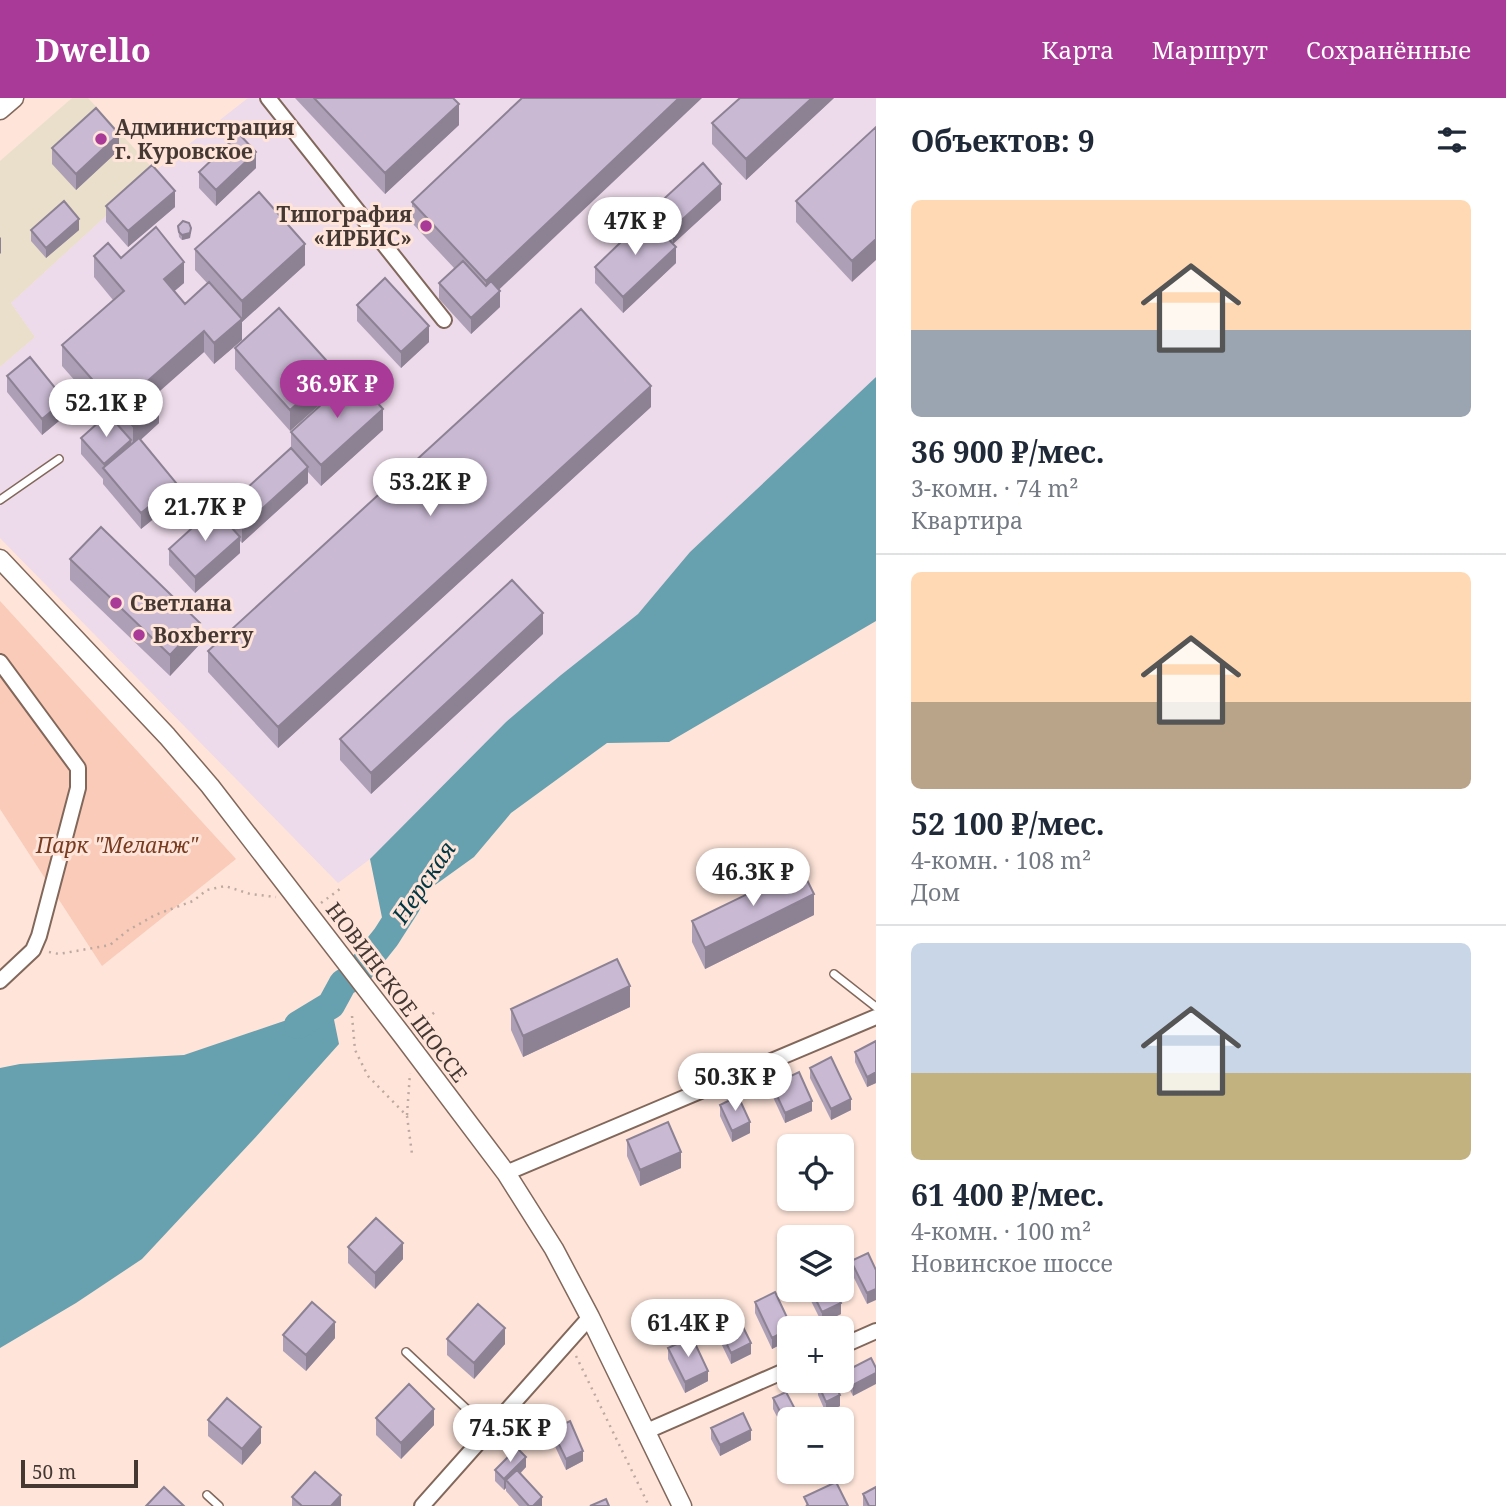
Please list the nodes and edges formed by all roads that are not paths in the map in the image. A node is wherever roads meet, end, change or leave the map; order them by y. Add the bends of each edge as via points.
1 (14, 98) edge
2 (268, 98) edge
3 (0, 110) edge
4 (443, 320) dead end
5 (58, 459) dead end
6 (0, 500) edge
7 (0, 559) edge
8 (0, 662) edge
9 (834, 974) dead end
10 (0, 981) edge
11 (876, 1007) edge
12 (876, 1017) edge
13 (506, 1173) junction
14 (590, 1317) junction
15 (876, 1331) edge
16 (854, 1341) edge
17 (406, 1352) dead end
18 (777, 1374) edge
19 (489, 1430) junction
20 (647, 1431) junction
21 (207, 1495) dead end
22 (219, 1506) edge
23 (422, 1506) edge
24 (682, 1506) edge

1 - 3 street
2 - 4 street
5 - 6 lane
7 - 13 street, НОВИНСКОЕ ШОССЕ via 210,786 312,910
8 - 10 street via 78,768 78,788 39,936 33,950
9 - 11 lane
12 - 13 street
13 - 14 street, НОВИНСКОЕ ШОССЕ
14 - 19 street
14 - 20 street, НОВИНСКОЕ ШОССЕ
15 - 16 street
17 - 19 lane
18 - 20 street
19 - 23 street
20 - 24 street, НОВИНСКОЕ ШОССЕ
21 - 22 lane

